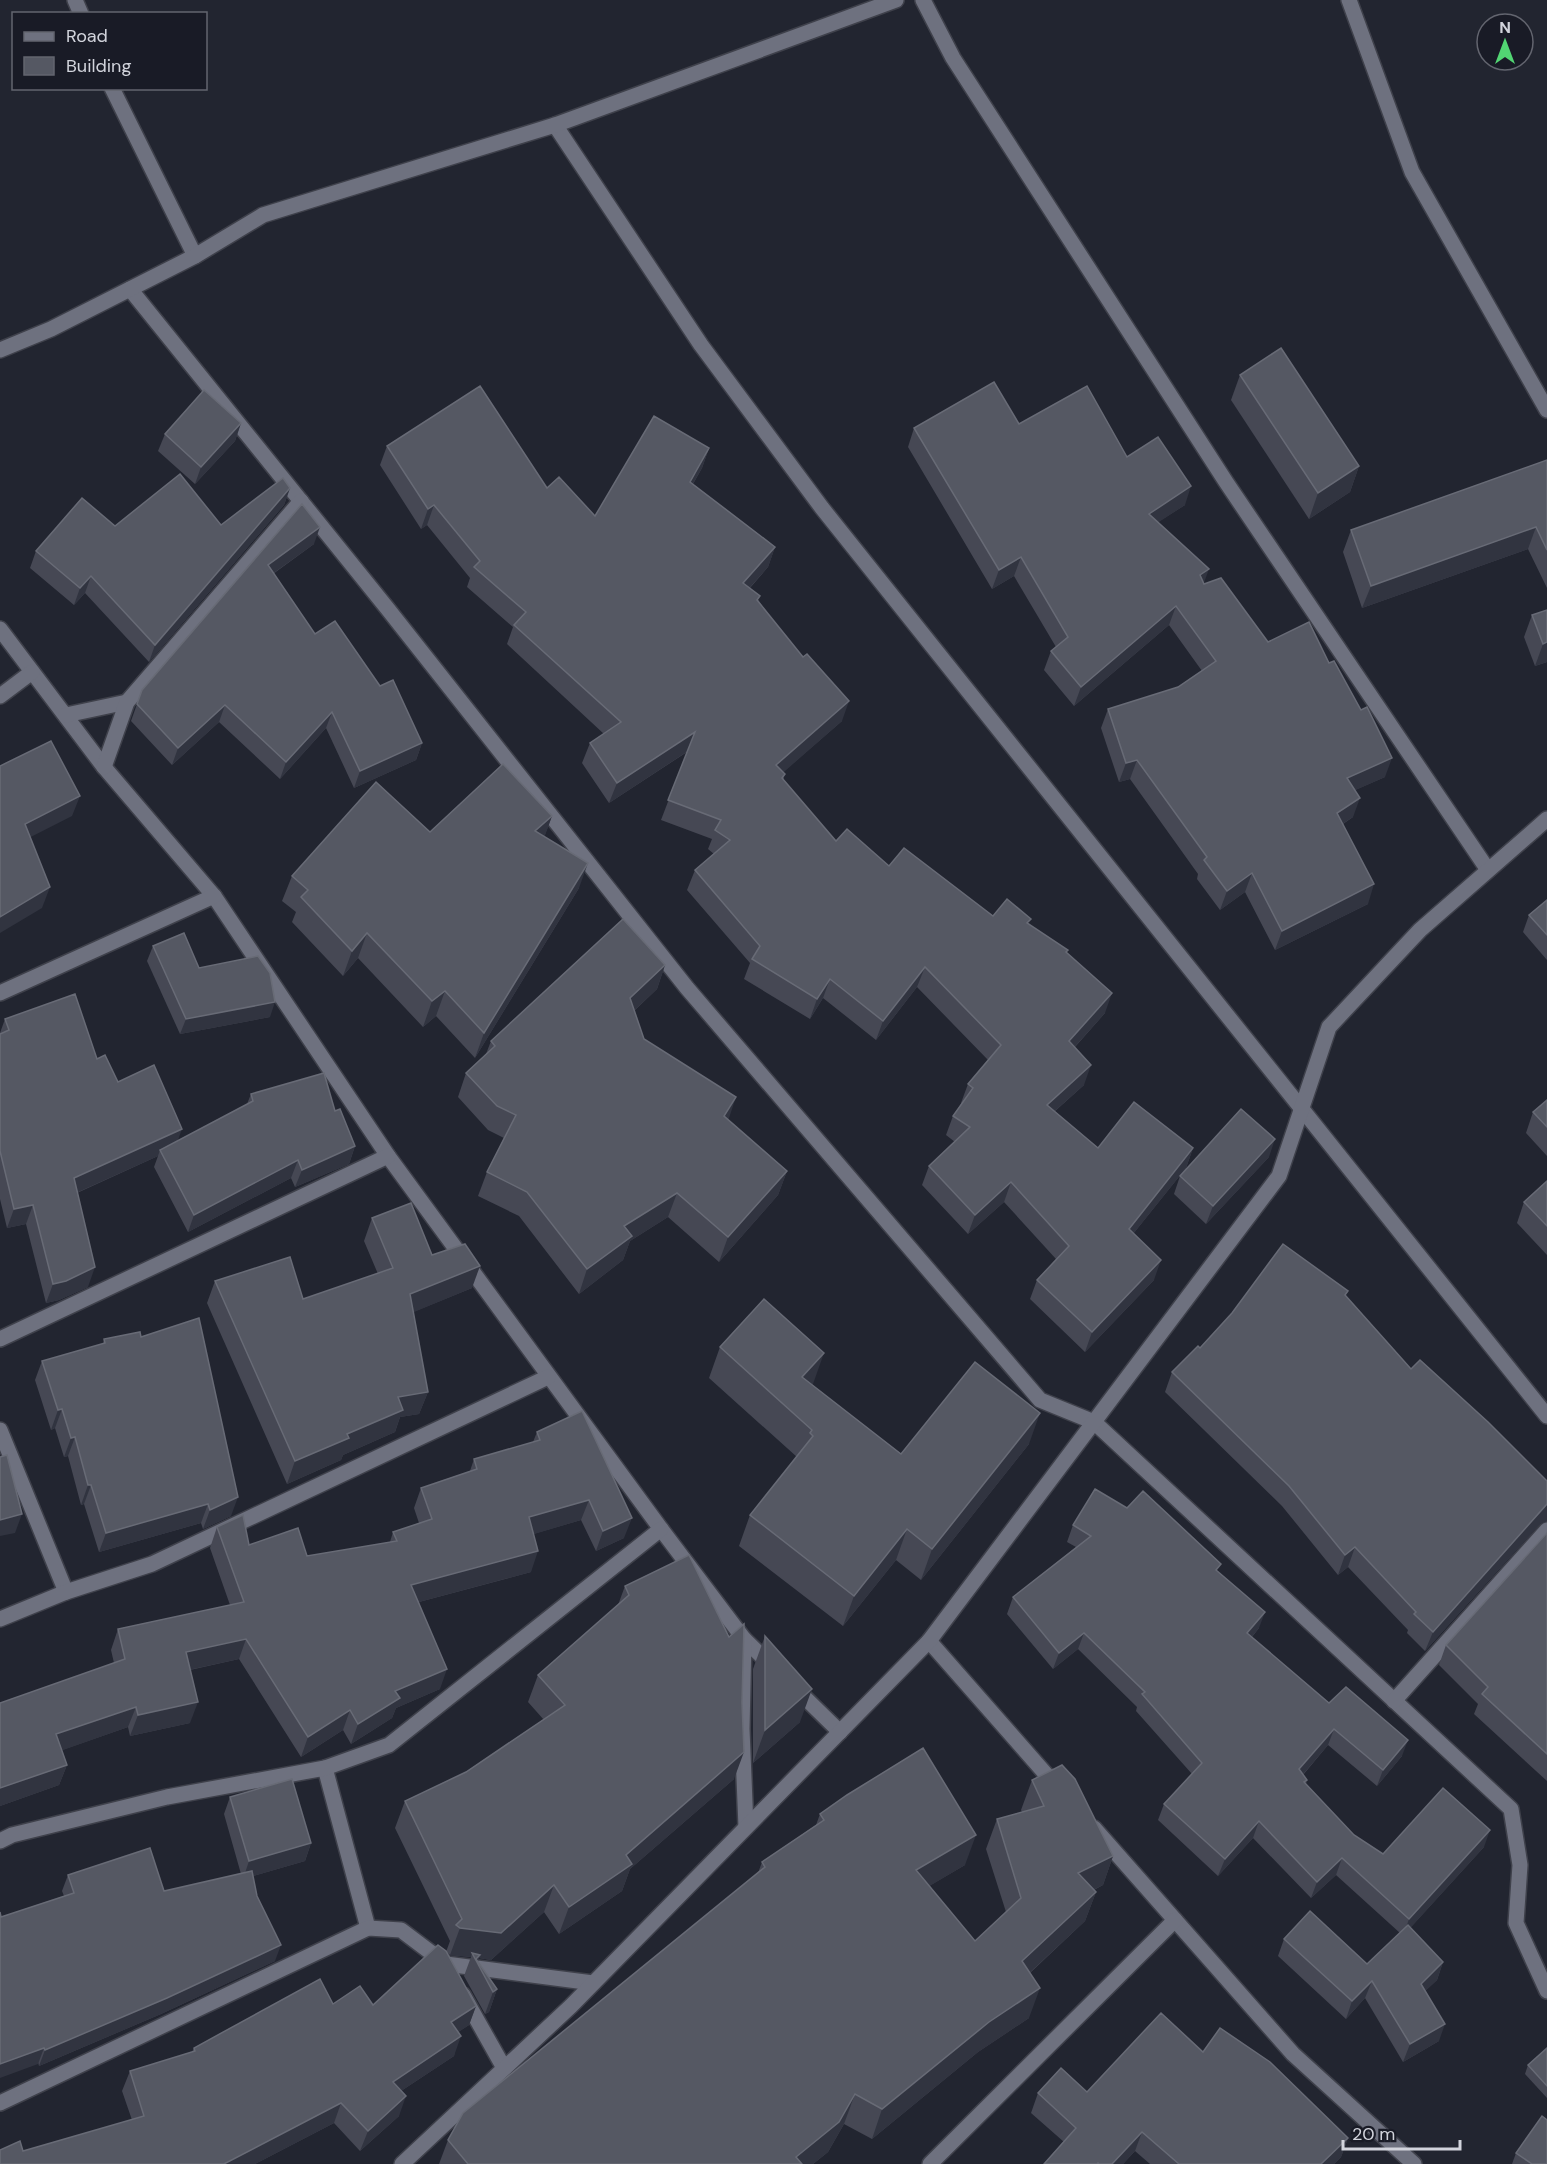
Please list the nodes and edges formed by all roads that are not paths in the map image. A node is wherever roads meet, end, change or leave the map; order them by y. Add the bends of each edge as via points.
1 (896, 0) edge
2 (923, 0) edge
3 (1349, 0) edge
4 (113, 90) edge
5 (555, 125) junction
6 (195, 256) junction
7 (130, 289) junction
8 (0, 350) edge
9 (1547, 410) edge
10 (301, 501) junction
11 (0, 629) edge
12 (32, 672) junction
13 (0, 696) edge
14 (127, 702) junction
15 (66, 715) junction
16 (105, 767) junction
17 (1546, 822) edge
18 (1488, 870) junction
19 (214, 896) junction
20 (0, 993) edge
21 (1302, 1111) junction
22 (388, 1156) junction
23 (0, 1339) edge
24 (548, 1377) junction
25 (1547, 1416) edge
26 (1094, 1422) junction
27 (0, 1430) edge
28 (661, 1529) junction
29 (1547, 1530) edge
30 (66, 1592) junction
31 (0, 1619) edge
32 (744, 1639) junction
33 (929, 1641) junction
34 (1394, 1701) junction
35 (840, 1732) junction
36 (325, 1768) junction
37 (1072, 1803) edge
38 (1088, 1821) edge
39 (746, 1827) junction
40 (0, 1841) edge
41 (1175, 1920) junction
42 (368, 1928) junction
43 (446, 1964) junction
44 (593, 1983) junction
45 (1547, 1991) edge
46 (504, 2068) junction
47 (0, 2103) edge
48 (402, 2164) edge
49 (930, 2164) edge
50 (1414, 2164) edge

1 - 5 street
2 - 18 street via 953,58 1226,482
3 - 9 street via 1412,172
4 - 6 street
5 - 6 street via 263,215
5 - 21 street via 702,345 822,508
6 - 7 street
7 - 8 street
7 - 10 street
10 - 14 street
10 - 26 street via 687,988 1032,1391 1040,1400
11 - 12 street
12 - 13 street
12 - 15 street
14 - 15 street
14 - 16 street
15 - 16 street
16 - 19 street
17 - 18 street
18 - 21 street via 1420,930 1329,1027
19 - 20 street
19 - 22 street
21 - 25 street
21 - 26 street via 1279,1176
22 - 23 street
22 - 24 street
24 - 28 street
24 - 30 street via 152,1564
26 - 33 street
26 - 34 street
27 - 30 street
28 - 32 street
28 - 36 street via 389,1745
29 - 34 street
30 - 31 street
32 - 35 street
32 - 39 street
33 - 35 street
33 - 37 street
34 - 45 street via 1511,1809 1520,1865 1516,1923
35 - 39 street
36 - 40 street via 166,1797
36 - 42 street
38 - 41 street
39 - 44 street
41 - 49 street
41 - 50 street via 1293,2054
42 - 43 street via 401,1930
42 - 47 street
43 - 44 street
43 - 46 street
44 - 46 street
46 - 48 street

